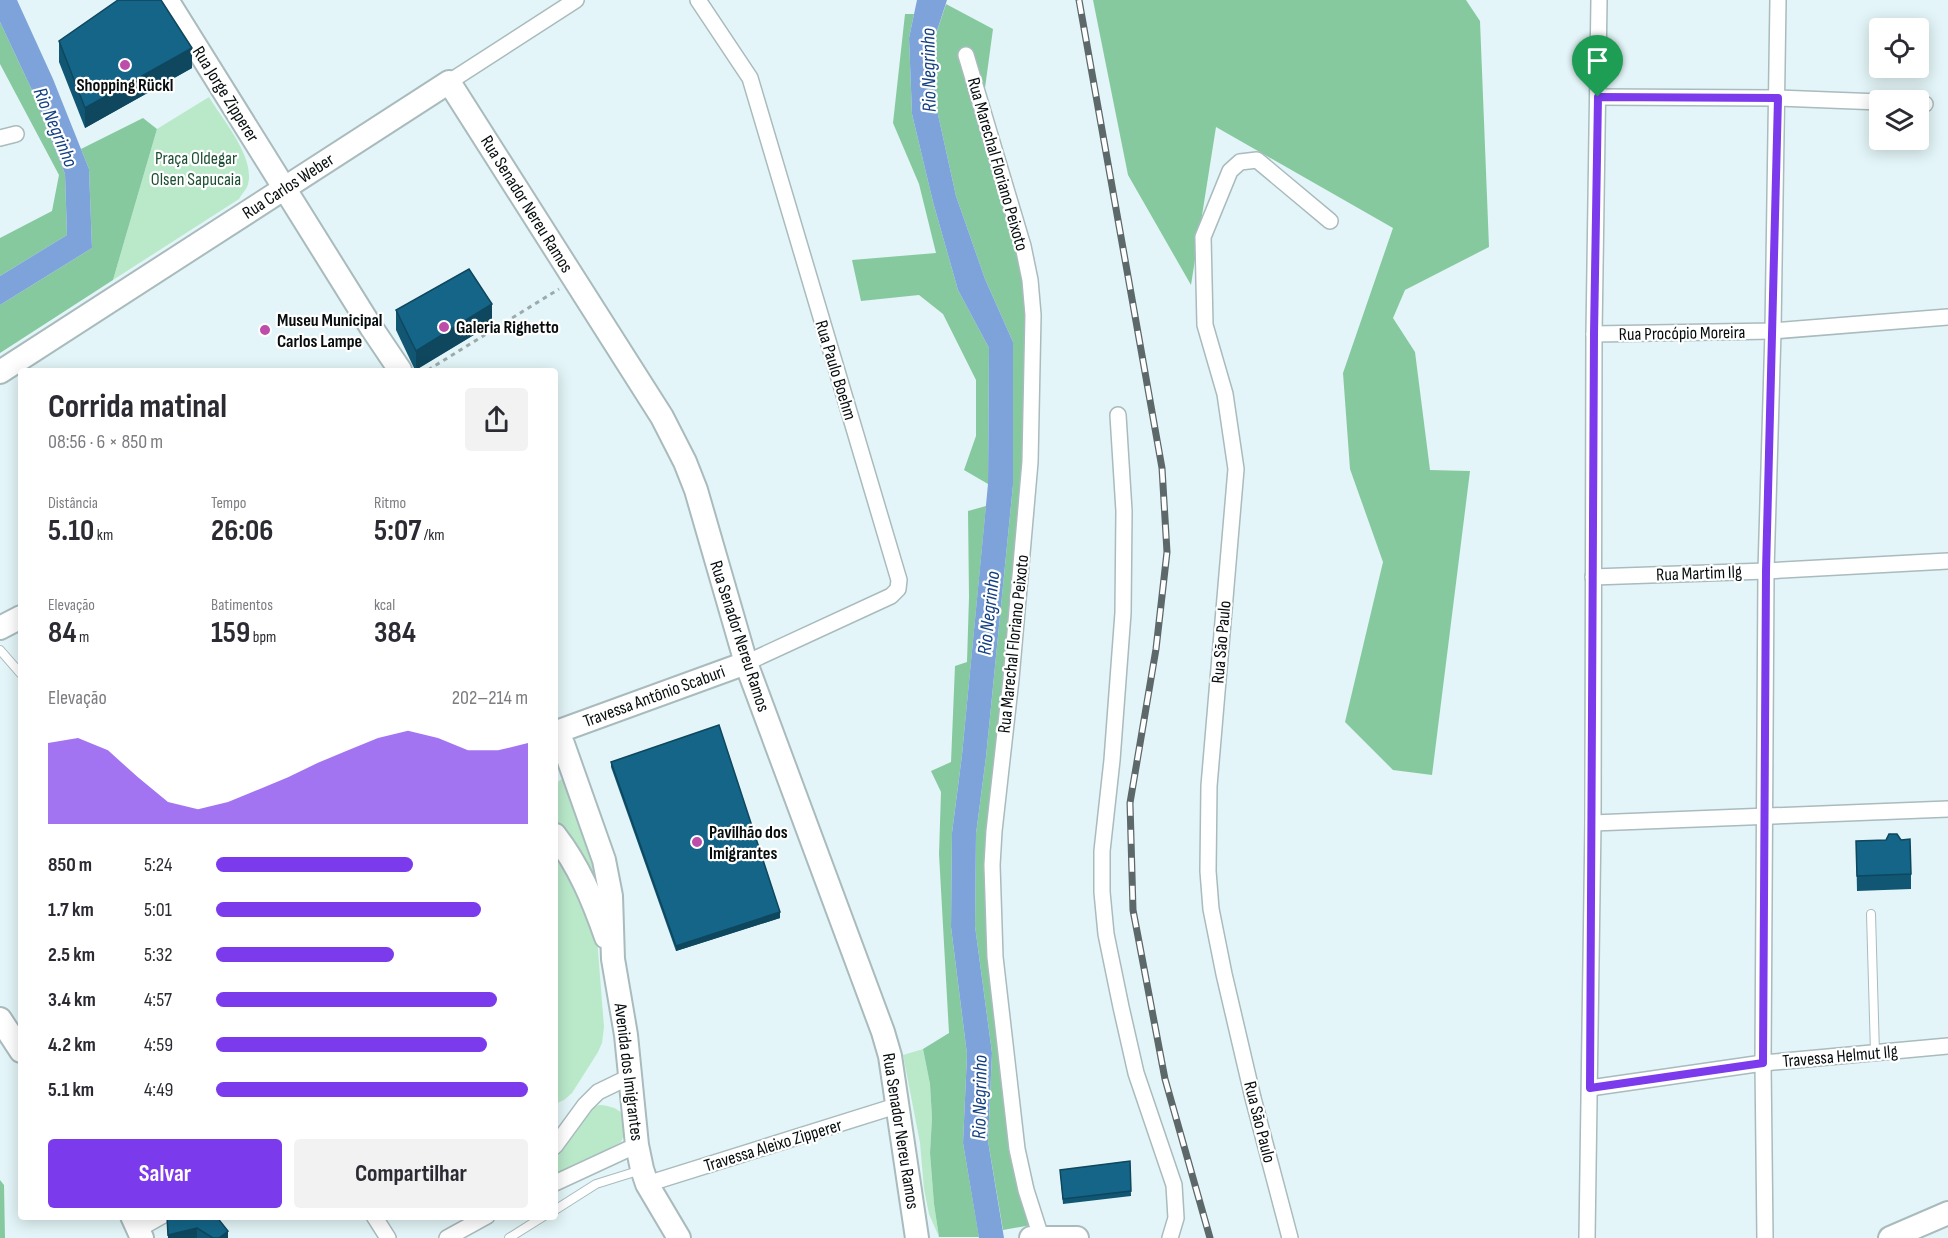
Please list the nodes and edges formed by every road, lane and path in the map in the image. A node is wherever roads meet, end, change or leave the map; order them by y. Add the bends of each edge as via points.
1 (167, 0) edge
2 (576, 0) edge
3 (698, 0) edge
4 (1599, 0) edge
5 (1778, 0) edge
6 (966, 56) dead end
7 (449, 82) junction
8 (1598, 97) junction
9 (1778, 98) junction
10 (1869, 102) edge
11 (16, 134) dead end
12 (0, 138) edge
13 (285, 189) junction
14 (1330, 220) dead end
15 (575, 279) junction
16 (1948, 317) edge
17 (371, 327) junction
18 (1773, 331) junction
19 (1594, 334) junction
20 (381, 368) edge
21 (399, 368) edge
22 (431, 368) edge
23 (0, 372) edge
24 (1118, 416) dead end
25 (1948, 561) edge
26 (1766, 571) junction
27 (1593, 576) junction
28 (18, 619) edge
29 (0, 628) edge
30 (0, 650) edge
31 (746, 663) junction
32 (18, 671) edge
33 (559, 739) edge
34 (1948, 808) edge
35 (1764, 818) junction
36 (1593, 823) junction
37 (558, 839) edge
38 (1871, 914) dead end
39 (613, 959) junction
40 (0, 1019) edge
41 (18, 1046) edge
42 (1948, 1046) edge
43 (1875, 1053) junction
44 (1763, 1063) junction
45 (631, 1076) junction
46 (1590, 1088) junction
47 (899, 1106) junction
48 (558, 1142) edge
49 (637, 1145) junction
50 (644, 1177) junction
51 (558, 1182) edge
52 (558, 1208) edge
53 (1948, 1213) edge
54 (154, 1220) edge
55 (377, 1220) edge
56 (480, 1220) edge
57 (538, 1220) edge
58 (138, 1228) edge
59 (388, 1238) edge
60 (447, 1238) edge
61 (510, 1238) edge
62 (679, 1238) edge
63 (917, 1238) edge
64 (1036, 1238) edge
65 (1075, 1238) edge
66 (1170, 1238) edge
67 (1290, 1238) edge
68 (1587, 1238) edge
69 (1765, 1238) edge
70 (1890, 1238) edge

1 - 13 street, Rua Jorge Zipperer
2 - 7 street, Rua Carlos Weber
3 - 31 street, Rua Paulo Boehm via 750,78 899,580 898,589 891,596
4 - 8 street
5 - 9 street
6 - 64 street, Rua Marechal Floriano Peixoto via 1023,246 1033,315 1030,462 992,865 995,957 1017,1149
7 - 13 street, Rua Carlos Weber
7 - 15 street, Rua Senador Nereu Ramos
8 - 9 street
8 - 19 street
9 - 10 street
9 - 18 street
11 - 12 street
13 - 17 street
13 - 23 street, Rua Carlos Weber
14 - 67 street, Rua São Paulo via 1257,160 1240,162 1230,171 1203,237 1205,325 1225,394 1236,469 1209,786 1211,909 1253,1098
15 - 22 path
15 - 31 street, Rua Senador Nereu Ramos via 662,417 685,462
16 - 18 street, Rua Procópio Moreira
17 - 20 street
17 - 21 street
18 - 19 street, Rua Procópio Moreira
18 - 26 street
19 - 27 street
24 - 66 street via 1124,511 1123,613 1102,851 1102,892 1108,944 1134,1062 1174,1185 1176,1218
25 - 26 street, Rua Martim Ilg
26 - 27 street, Rua Martim Ilg
26 - 35 street
27 - 36 street
28 - 29 street
30 - 32 lane
31 - 33 street, Travessa Antônio Scaburi
31 - 47 street, Rua Senador Nereu Ramos via 883,1032
33 - 39 street, Avenida dos Imigrantes via 604,860 611,896
34 - 35 street
35 - 36 street
35 - 44 street
36 - 46 street
37 - 39 street, Avenida dos Imigrantes via 581,874
38 - 43 lane
39 - 45 street, Avenida dos Imigrantes
40 - 41 street
42 - 43 street, Travessa Helmut Ilg
43 - 44 street, Travessa Helmut Ilg
44 - 46 street, Travessa Helmut Ilg
44 - 69 street
45 - 48 street via 598,1092
45 - 49 street, Avenida dos Imigrantes
46 - 68 street
47 - 50 street, Travessa Aleixo Zipperer
47 - 63 street, Rua Senador Nereu Ramos
49 - 50 street, Avenida dos Imigrantes
49 - 51 street
50 - 52 lane via 596,1184
50 - 62 street, Avenida dos Imigrantes
53 - 70 street
54 - 58 street
55 - 59 street
56 - 60 street
57 - 61 lane
64 - 65 street

